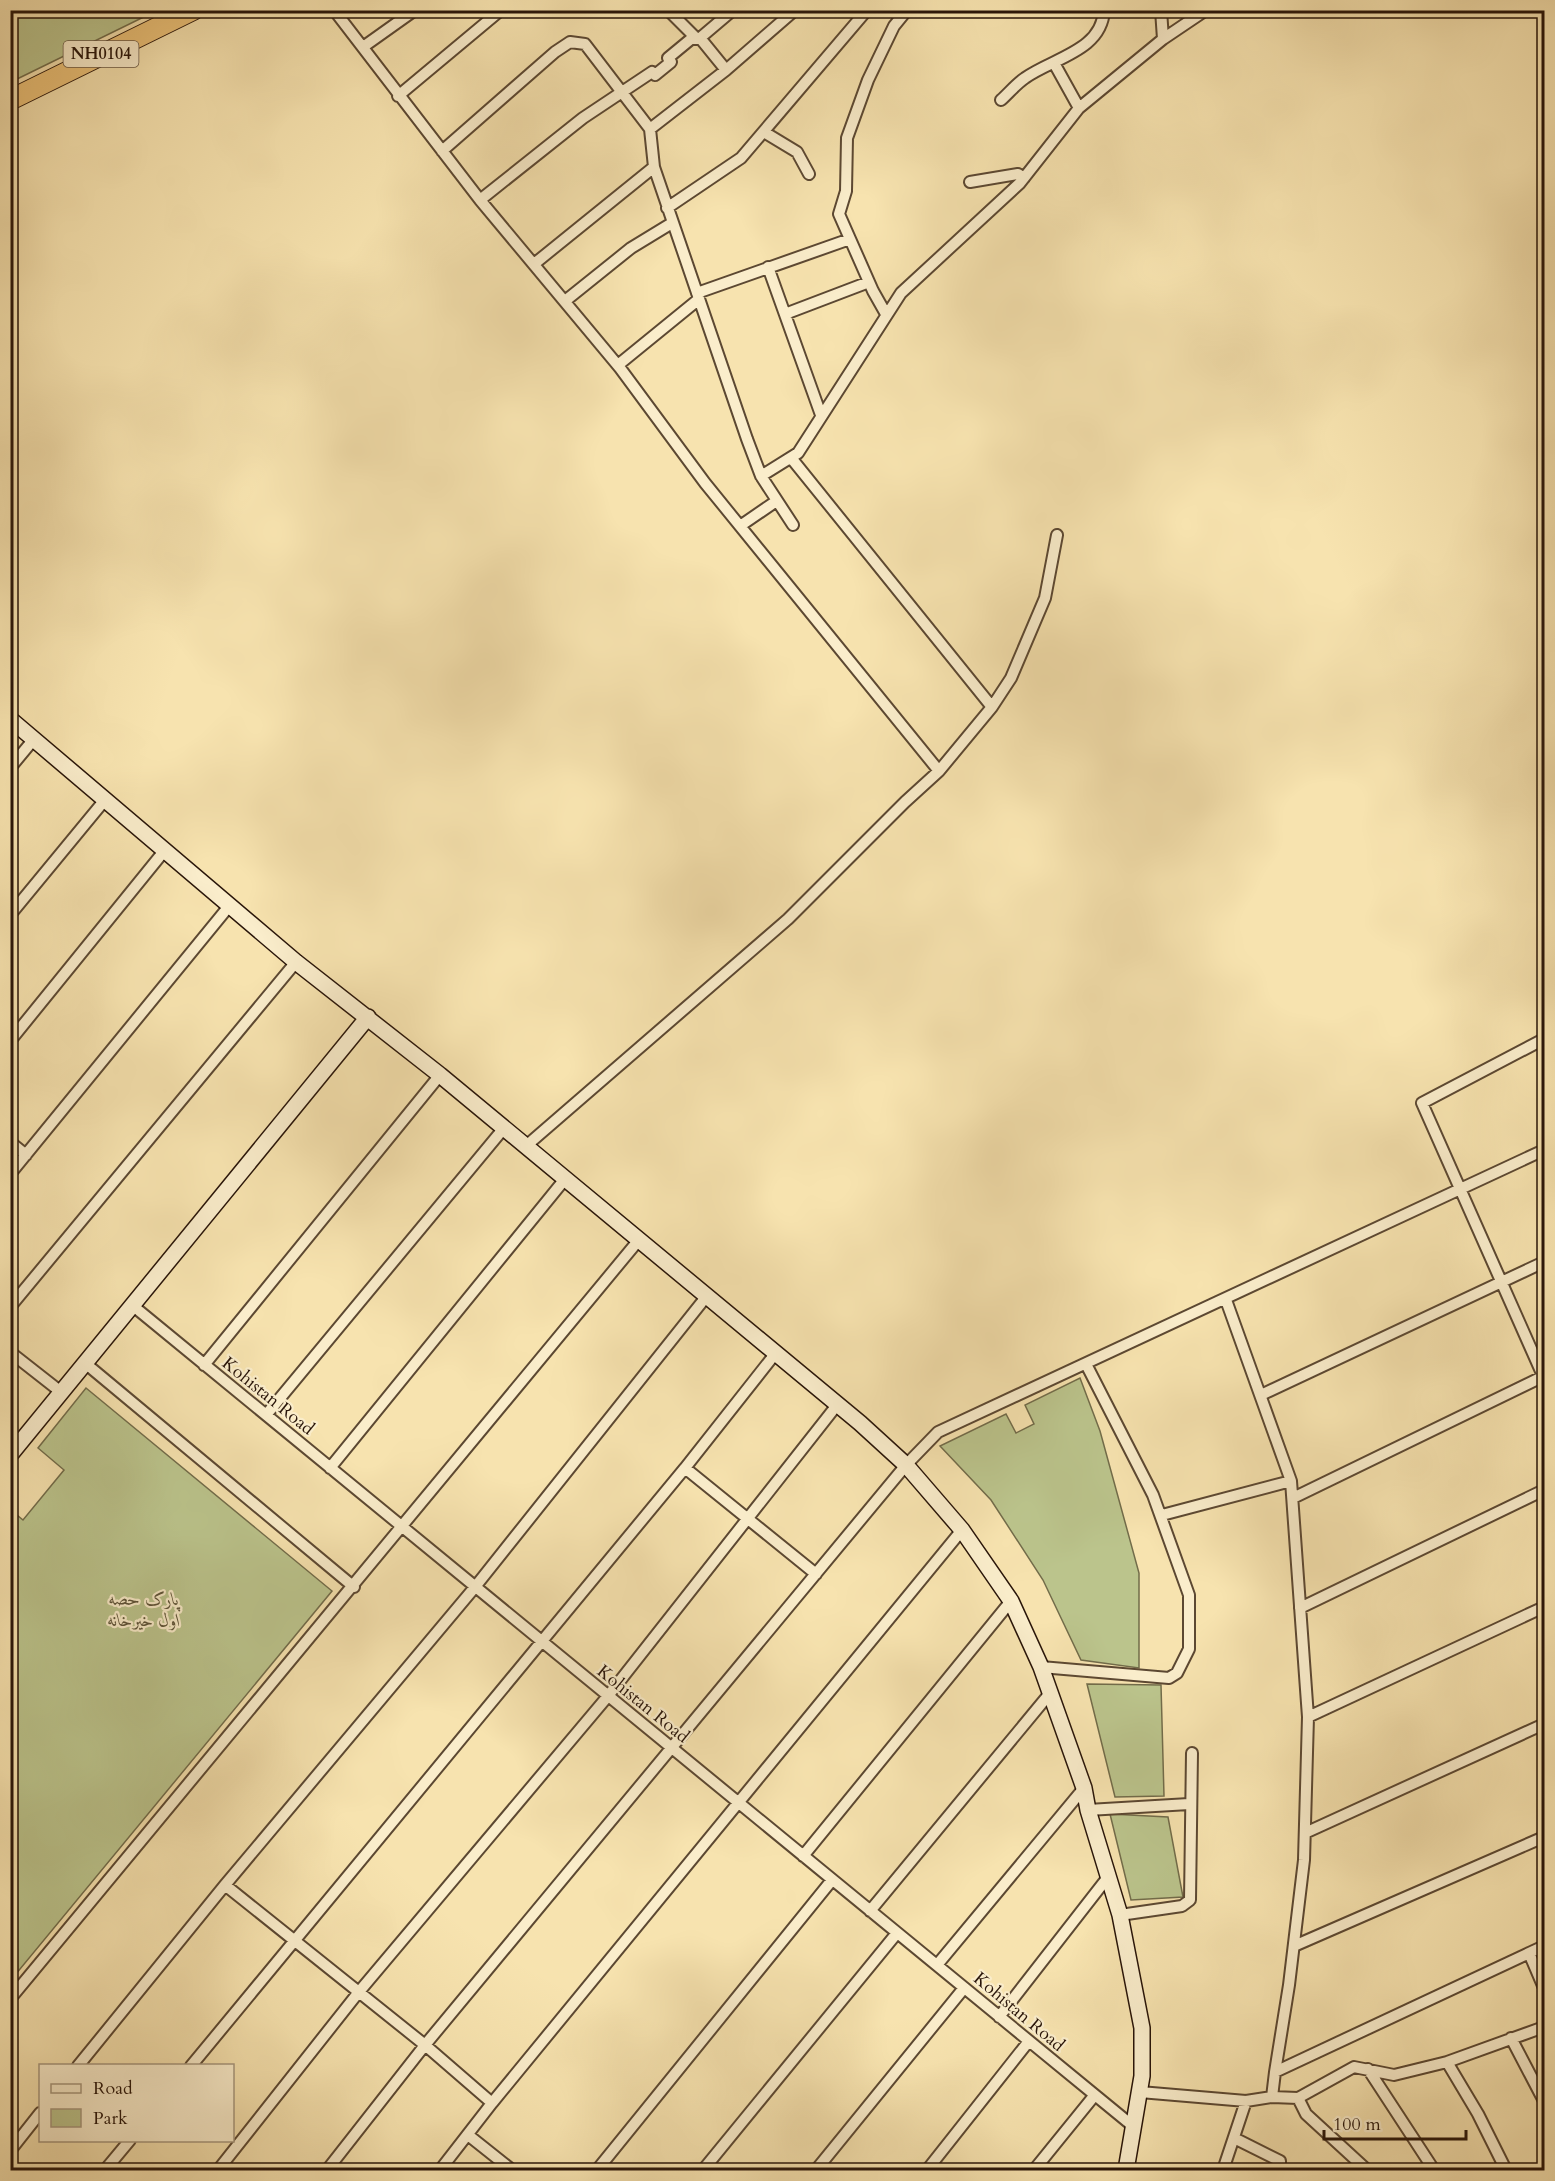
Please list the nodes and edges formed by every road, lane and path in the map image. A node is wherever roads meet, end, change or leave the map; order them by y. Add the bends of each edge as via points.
1 (192, 10) edge
2 (334, 10) edge
3 (415, 10) edge
4 (501, 10) edge
5 (668, 10) edge
6 (733, 10) edge
7 (795, 10) edge
8 (867, 10) edge
9 (907, 10) edge
10 (1104, 10) edge
11 (1161, 10) edge
12 (1206, 10) edge
13 (698, 38) junction
14 (1163, 39) junction
15 (363, 47) junction
16 (1054, 63) junction
17 (726, 70) junction
18 (622, 94) junction
19 (398, 96) junction
20 (10, 100) edge
21 (1000, 100) dead end
22 (1079, 108) junction
23 (650, 129) junction
24 (764, 132) junction
25 (442, 151) junction
26 (654, 167) junction
27 (809, 174) dead end
28 (1024, 178) junction
29 (970, 182) dead end
30 (480, 200) junction
31 (667, 208) junction
32 (672, 223) junction
33 (850, 239) junction
34 (534, 264) junction
35 (768, 267) junction
36 (869, 282) junction
37 (698, 296) junction
38 (565, 301) junction
39 (784, 314) junction
40 (886, 314) junction
41 (618, 365) junction
42 (821, 415) junction
43 (792, 459) junction
44 (761, 476) junction
45 (775, 502) junction
46 (792, 525) dead end
47 (740, 526) junction
48 (1057, 535) dead end
49 (992, 707) junction
50 (10, 718) edge
51 (34, 739) junction
52 (10, 768) edge
53 (939, 771) junction
54 (104, 801) junction
55 (165, 850) junction
56 (231, 905) junction
57 (10, 915) edge
58 (296, 962) junction
59 (368, 1017) junction
60 (1545, 1039) edge
61 (10, 1041) edge
62 (440, 1074) junction
63 (504, 1128) junction
64 (10, 1143) edge
65 (526, 1146) junction
66 (1545, 1150) edge
67 (26, 1155) junction
68 (10, 1174) edge
69 (565, 1179) junction
70 (1458, 1190) junction
71 (638, 1241) junction
72 (1545, 1262) edge
73 (1501, 1282) junction
74 (706, 1297) junction
75 (1226, 1300) junction
76 (132, 1305) junction
77 (10, 1307) edge
78 (10, 1352) edge
79 (775, 1354) junction
80 (85, 1363) junction
81 (1086, 1364) junction
82 (204, 1365) junction
83 (1544, 1377) edge
84 (62, 1392) junction
85 (1262, 1395) junction
86 (837, 1405) junction
87 (266, 1416) junction
88 (10, 1455) edge
89 (906, 1465) junction
90 (330, 1468) junction
91 (685, 1468) junction
92 (1292, 1481) junction
93 (1545, 1490) edge
94 (1293, 1498) junction
95 (1162, 1515) junction
96 (748, 1520) junction
97 (402, 1527) junction
98 (962, 1530) junction
99 (816, 1574) junction
100 (354, 1587) junction
101 (475, 1587) junction
102 (1011, 1601) junction
103 (1545, 1607) edge
104 (1300, 1608) junction
105 (540, 1641) junction
106 (1041, 1667) junction
107 (1051, 1692) junction
108 (608, 1696) junction
109 (1308, 1717) junction
110 (1545, 1724) edge
111 (673, 1749) junction
112 (1192, 1753) dead end
113 (1084, 1788) junction
114 (739, 1803) junction
115 (1189, 1804) junction
116 (1088, 1810) junction
117 (1305, 1833) junction
118 (1545, 1837) edge
119 (803, 1856) junction
120 (1108, 1877) junction
121 (832, 1880) junction
122 (225, 1885) junction
123 (870, 1911) junction
124 (1120, 1915) junction
125 (897, 1933) junction
126 (294, 1940) junction
127 (1294, 1946) junction
128 (1545, 1946) edge
129 (1529, 1953) junction
130 (937, 1965) junction
131 (964, 1988) junction
132 (1545, 1988) edge
133 (358, 1993) junction
134 (10, 1999) edge
135 (999, 2017) junction
136 (1545, 2027) edge
137 (1511, 2038) junction
138 (1029, 2041) junction
139 (425, 2045) junction
140 (1447, 2062) junction
141 (80, 2064) edge
142 (194, 2064) edge
143 (1368, 2068) junction
144 (1275, 2072) junction
145 (1140, 2092) junction
146 (1094, 2096) junction
147 (1272, 2097) junction
148 (1298, 2098) junction
149 (1246, 2101) junction
150 (1545, 2101) edge
151 (492, 2103) junction
152 (39, 2114) edge
153 (1134, 2127) junction
154 (468, 2135) junction
155 (1234, 2138) junction
156 (128, 2142) edge
157 (10, 2151) edge
158 (105, 2170) edge
159 (218, 2170) edge
160 (327, 2170) edge
161 (440, 2170) edge
162 (512, 2170) edge
163 (597, 2170) edge
164 (703, 2170) edge
165 (816, 2170) edge
166 (927, 2170) edge
167 (1034, 2170) edge
168 (1126, 2170) edge
169 (1223, 2170) edge
170 (1280, 2170) edge
171 (1367, 2170) edge
172 (1434, 2170) edge
173 (1506, 2170) edge

1 - 20 highway, NH0104
2 - 15 street
3 - 15 street
4 - 19 street
5 - 13 street
6 - 13 street
7 - 17 street
8 - 24 street
9 - 33 street via 894,26 868,80 847,138 846,191 839,214
10 - 16 street via 1101,30 1084,46
11 - 14 street
12 - 14 street
13 - 17 street
13 - 18 street via 691,39 668,58 671,62 655,75 652,72
14 - 22 street
15 - 19 street
16 - 21 street via 1025,78
16 - 22 street
17 - 23 street
18 - 23 street
18 - 25 street via 585,44 570,42
18 - 30 street via 583,118
19 - 25 street
22 - 28 street
23 - 26 street
24 - 27 street via 797,153
24 - 31 street via 741,158
25 - 30 street
26 - 31 street
26 - 34 street
28 - 29 street via 1018,174
28 - 40 street via 902,293
30 - 34 street
31 - 32 street
32 - 37 street
32 - 38 street via 631,248
33 - 35 street
33 - 36 street
34 - 38 street
35 - 37 street
35 - 39 street
36 - 39 street
36 - 40 street
37 - 41 street
37 - 44 street
38 - 41 street
39 - 42 street
40 - 42 street
41 - 47 street
42 - 43 street
43 - 44 street
43 - 49 street
44 - 45 street
45 - 46 street
45 - 47 street
47 - 53 street
48 - 49 street via 1045,598 1011,678
49 - 53 street
50 - 51 main road
51 - 52 street
51 - 54 main road
53 - 65 street via 788,919
54 - 55 main road
54 - 57 street
55 - 56 main road
55 - 61 street
56 - 58 main road
56 - 67 street
58 - 59 main road
58 - 77 street
59 - 62 main road
59 - 76 main road
60 - 70 street via 1422,1103
62 - 63 main road
62 - 82 street
63 - 65 main road
63 - 87 street
64 - 67 street
65 - 69 main road
66 - 70 street
67 - 68 street
69 - 71 main road
69 - 90 street
70 - 73 street
70 - 75 street
71 - 74 main road
71 - 97 street
72 - 73 street
73 - 83 street
73 - 85 street
74 - 79 main road
74 - 101 street
75 - 81 street
75 - 85 street
76 - 80 main road
76 - 82 street, Kohistan Road
78 - 84 street
79 - 86 main road
79 - 91 street
80 - 84 main road
80 - 100 street
81 - 89 street via 938,1432
81 - 95 street
82 - 87 street, Kohistan Road
83 - 94 street
84 - 88 main road
85 - 92 street
86 - 89 main road
86 - 96 street
87 - 90 street, Kohistan Road
89 - 98 main road
89 - 99 street
90 - 97 street, Kohistan Road
91 - 96 street
91 - 105 street
92 - 94 street
92 - 95 street
93 - 104 street
94 - 104 street
95 - 106 street via 1189,1595 1189,1649 1177,1673 1169,1678
96 - 99 street
96 - 108 street
97 - 100 street
97 - 101 street, Kohistan Road
98 - 102 main road
98 - 114 street
99 - 111 street
100 - 134 street
101 - 105 street, Kohistan Road
101 - 122 street
102 - 106 main road
102 - 119 street
103 - 109 street
104 - 109 street
105 - 108 street, Kohistan Road
105 - 126 street
106 - 107 main road
107 - 113 main road
107 - 123 street
108 - 111 street, Kohistan Road
108 - 133 street
109 - 117 street
110 - 117 street
111 - 114 street, Kohistan Road
111 - 139 street
112 - 115 street
113 - 116 main road
113 - 130 street
114 - 119 street, Kohistan Road
114 - 151 street
115 - 116 street
115 - 124 street via 1190,1900 1182,1906
116 - 120 main road
117 - 127 street
118 - 127 street
119 - 121 street, Kohistan Road
120 - 124 main road
120 - 135 street
121 - 123 street, Kohistan Road
121 - 163 street
122 - 126 street
122 - 141 street
123 - 125 street, Kohistan Road
124 - 145 main road via 1142,2028
125 - 130 street, Kohistan Road
125 - 164 street
126 - 133 street
126 - 142 street
127 - 144 street
128 - 129 street
129 - 132 street
129 - 144 street
130 - 131 street, Kohistan Road
131 - 135 street, Kohistan Road
131 - 165 street
133 - 139 street
133 - 159 street
135 - 138 street, Kohistan Road
136 - 137 street
137 - 140 street
137 - 150 street
138 - 146 street, Kohistan Road
138 - 166 street
139 - 151 street
139 - 160 street
140 - 143 street via 1394,2075
140 - 173 street
143 - 148 street via 1354,2067
143 - 172 street
144 - 147 street
145 - 149 street
145 - 153 main road
146 - 153 street, Kohistan Road
146 - 167 street
147 - 148 street
147 - 149 street
148 - 171 street via 1306,2114
149 - 155 street
151 - 154 street
152 - 157 street
153 - 168 main road
154 - 161 street
154 - 162 street
155 - 169 street
155 - 170 street via 1280,2161
156 - 158 street

